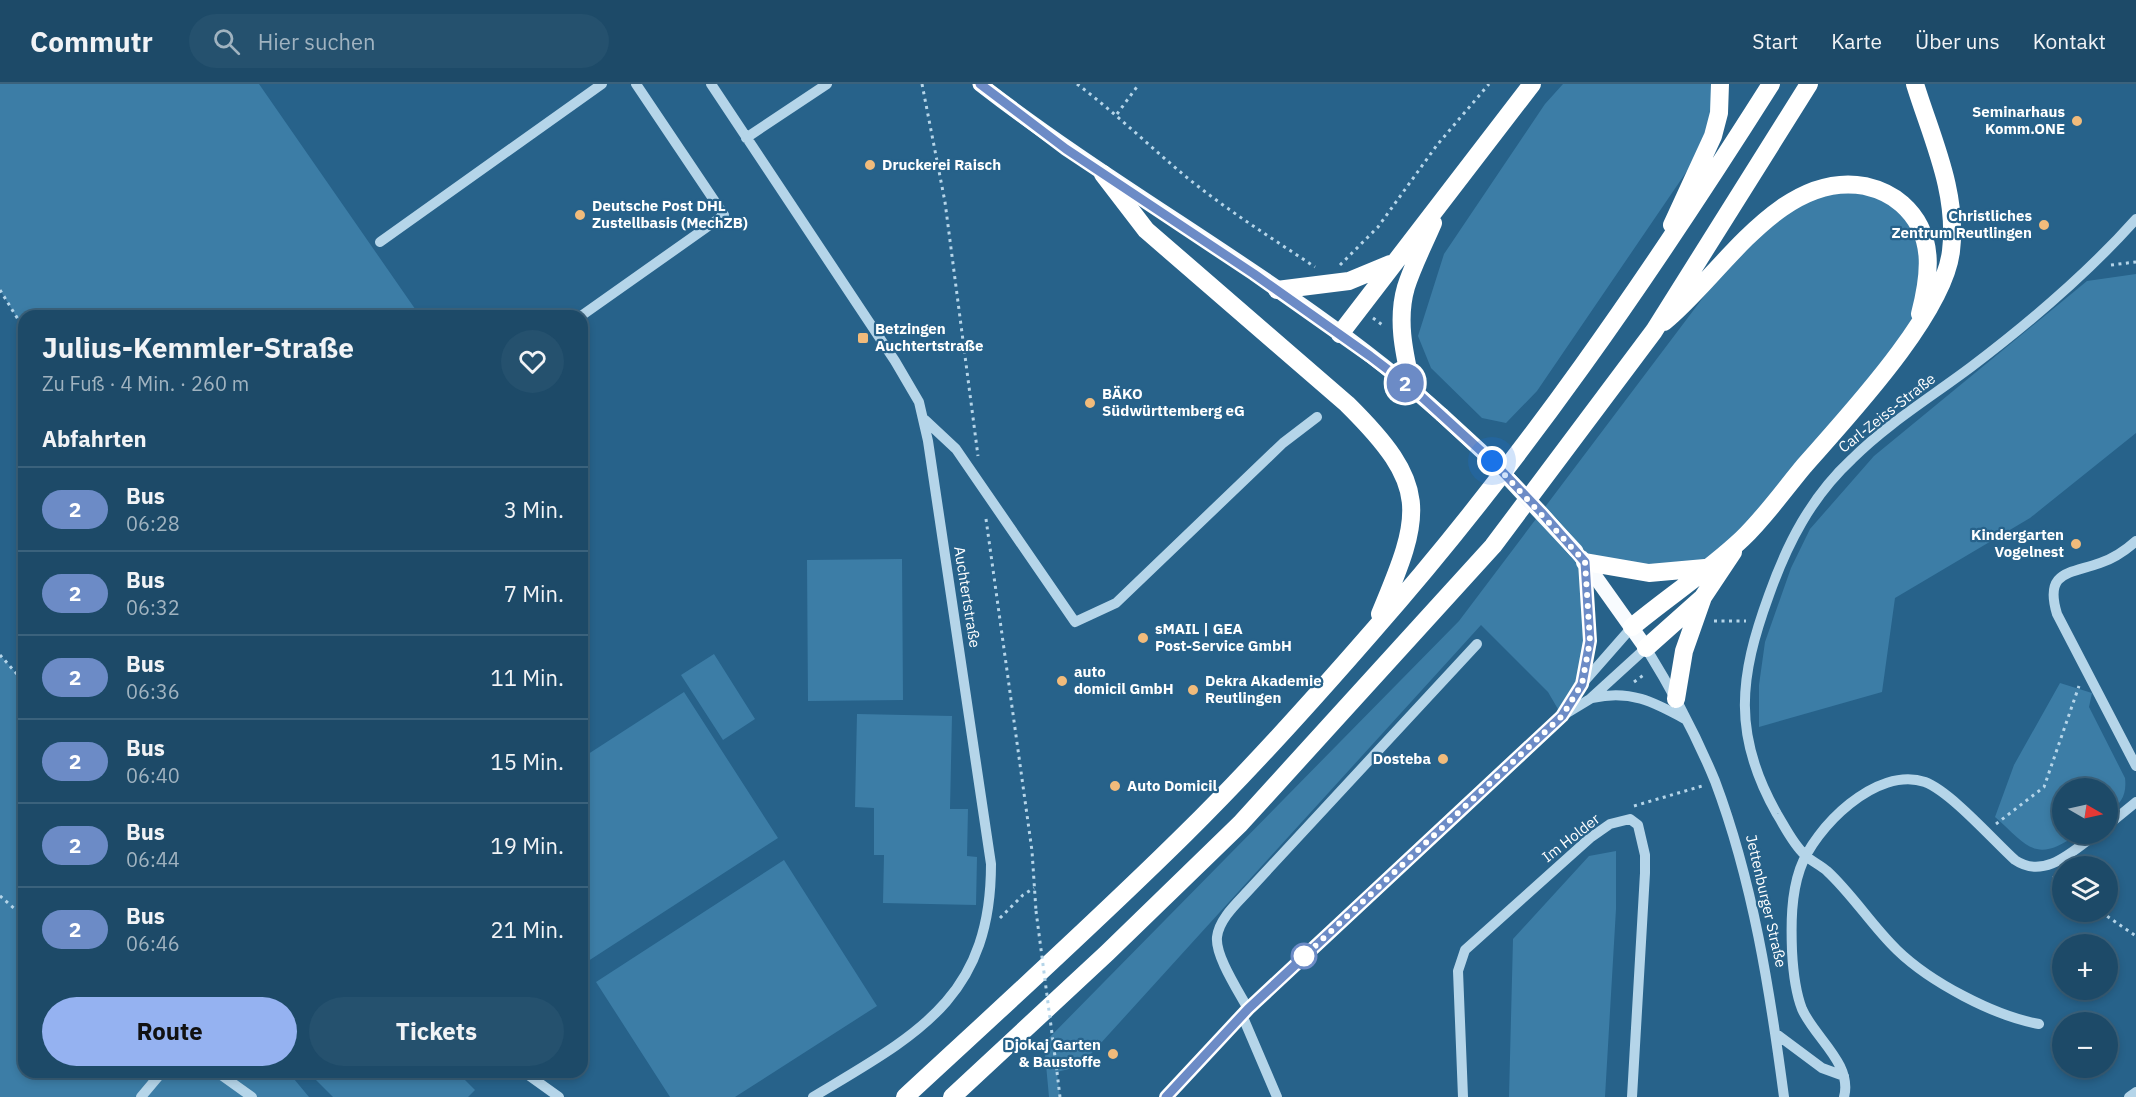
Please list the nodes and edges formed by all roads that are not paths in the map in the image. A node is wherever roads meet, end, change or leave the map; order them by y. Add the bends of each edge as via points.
1 (602, 84) edge
2 (636, 84) edge
3 (711, 84) edge
4 (827, 84) edge
5 (980, 84) edge
6 (1532, 84) edge
7 (1720, 84) edge
8 (1771, 84) edge
9 (1809, 84) edge
10 (1915, 84) edge
11 (746, 138) junction
12 (1103, 174) junction
13 (1438, 210) junction
14 (2136, 219) edge
15 (380, 242) dead end
16 (1394, 262) junction
17 (1656, 263) junction
18 (1277, 290) junction
19 (588, 311) edge
20 (1917, 327) junction
21 (1654, 331) junction
22 (1340, 334) junction
23 (1412, 388) junction
24 (1317, 417) dead end
25 (925, 420) junction
26 (1742, 538) junction
27 (2136, 541) edge
28 (1580, 556) junction
29 (1706, 568) junction
30 (1703, 597) junction
31 (1632, 627) junction
32 (1373, 631) junction
33 (1477, 644) dead end
34 (1646, 648) junction
35 (1582, 684) junction
36 (1590, 699) junction
37 (1676, 699) junction
38 (1562, 716) junction
39 (1687, 720) junction
40 (2136, 766) edge
41 (2136, 802) edge
42 (2118, 817) edge
43 (2082, 844) edge
44 (1805, 856) junction
45 (1245, 1012) junction
46 (2038, 1024) dead end
47 (1775, 1033) junction
48 (1844, 1076) junction
49 (157, 1078) edge
50 (225, 1078) edge
51 (532, 1078) edge
52 (2136, 1092) edge
53 (1632, 1095) edge
54 (141, 1097) edge
55 (252, 1097) edge
56 (559, 1097) edge
57 (813, 1097) edge
58 (906, 1097) edge
59 (952, 1097) edge
60 (1166, 1097) edge
61 (1277, 1097) edge
62 (1463, 1097) edge
63 (1784, 1097) edge
64 (1844, 1097) edge
65 (2129, 1097) edge

1 - 15 street
2 - 19 street via 724,215
3 - 11 street, Auchtertstraße
4 - 11 street
5 - 12 main road, Jettenburger Straße
6 - 13 highway
7 - 17 highway via 1713,136 1688,184
8 - 17 highway
9 - 21 highway
10 - 20 highway via 1949,187 1953,223 1948,272
11 - 25 street, Auchtertstraße via 895,361
12 - 18 main road, Jettenburger Straße
12 - 32 highway via 1146,230 1347,404 1375,432 1399,465 1413,508 1410,530 1403,559
13 - 16 highway
13 - 23 highway via 1406,288 1402,313 1402,341
14 - 44 street, Carl-Zeiss-Straße via 2037,313 1851,459 1811,506 1794,533 1760,620 1745,691 1745,733 1761,785
16 - 18 highway via 1349,281
16 - 22 highway
17 - 32 highway via 1513,459
18 - 22 main road, Jettenburger Straße
20 - 21 highway via 1929,264 1919,224 1907,208 1890,196 1848,184 1820,188 1777,212
20 - 26 highway
21 - 59 highway via 1493,546 1305,755 1174,889
22 - 23 main road, Jettenburger Straße
23 - 28 main road, Jettenburger Straße, bridge via 1492,461
24 - 25 street via 1283,443 1116,603 1075,622 956,449
25 - 57 street, Auchtertstraße via 991,864 989,907 984,932 967,973 934,1016 902,1043
26 - 29 highway
26 - 30 highway
27 - 40 street via 2109,559 2064,574 2054,590 2055,608
28 - 29 highway via 1649,573
28 - 31 main road, Jettenburger Straße
28 - 35 street via 1590,641
29 - 31 highway
30 - 34 highway
30 - 37 highway via 1683,657
31 - 34 main road, Jettenburger Straße
31 - 35 street
32 - 58 highway via 1187,832
33 - 45 street via 1222,923 1217,937 1220,951
34 - 36 street
34 - 37 street, Jettenburger Straße
35 - 38 street
36 - 38 street
36 - 39 street via 1610,694 1635,696 1653,701
37 - 39 street, Jettenburger Straße
38 - 45 street
39 - 47 street, Jettenburger Straße via 1715,782 1749,895
41 - 42 street
43 - 44 street via 2063,858 2035,868 2018,862 1931,785 1902,781 1878,788 1845,807 1821,831
44 - 46 street, Carl-Zeiss-Straße via 1827,872 1910,961 1998,1014
44 - 48 street via 1793,908 1795,982 1803,1011
45 - 60 street
45 - 61 street
47 - 48 street via 1822,1068
47 - 63 street, Jettenburger Straße
48 - 64 street
49 - 54 street
50 - 55 street
51 - 56 street
52 - 65 street
53 - 62 street, Im Holder via 1645,855 1638,825 1630,819 1611,824 1590,838 1465,950 1458,971

